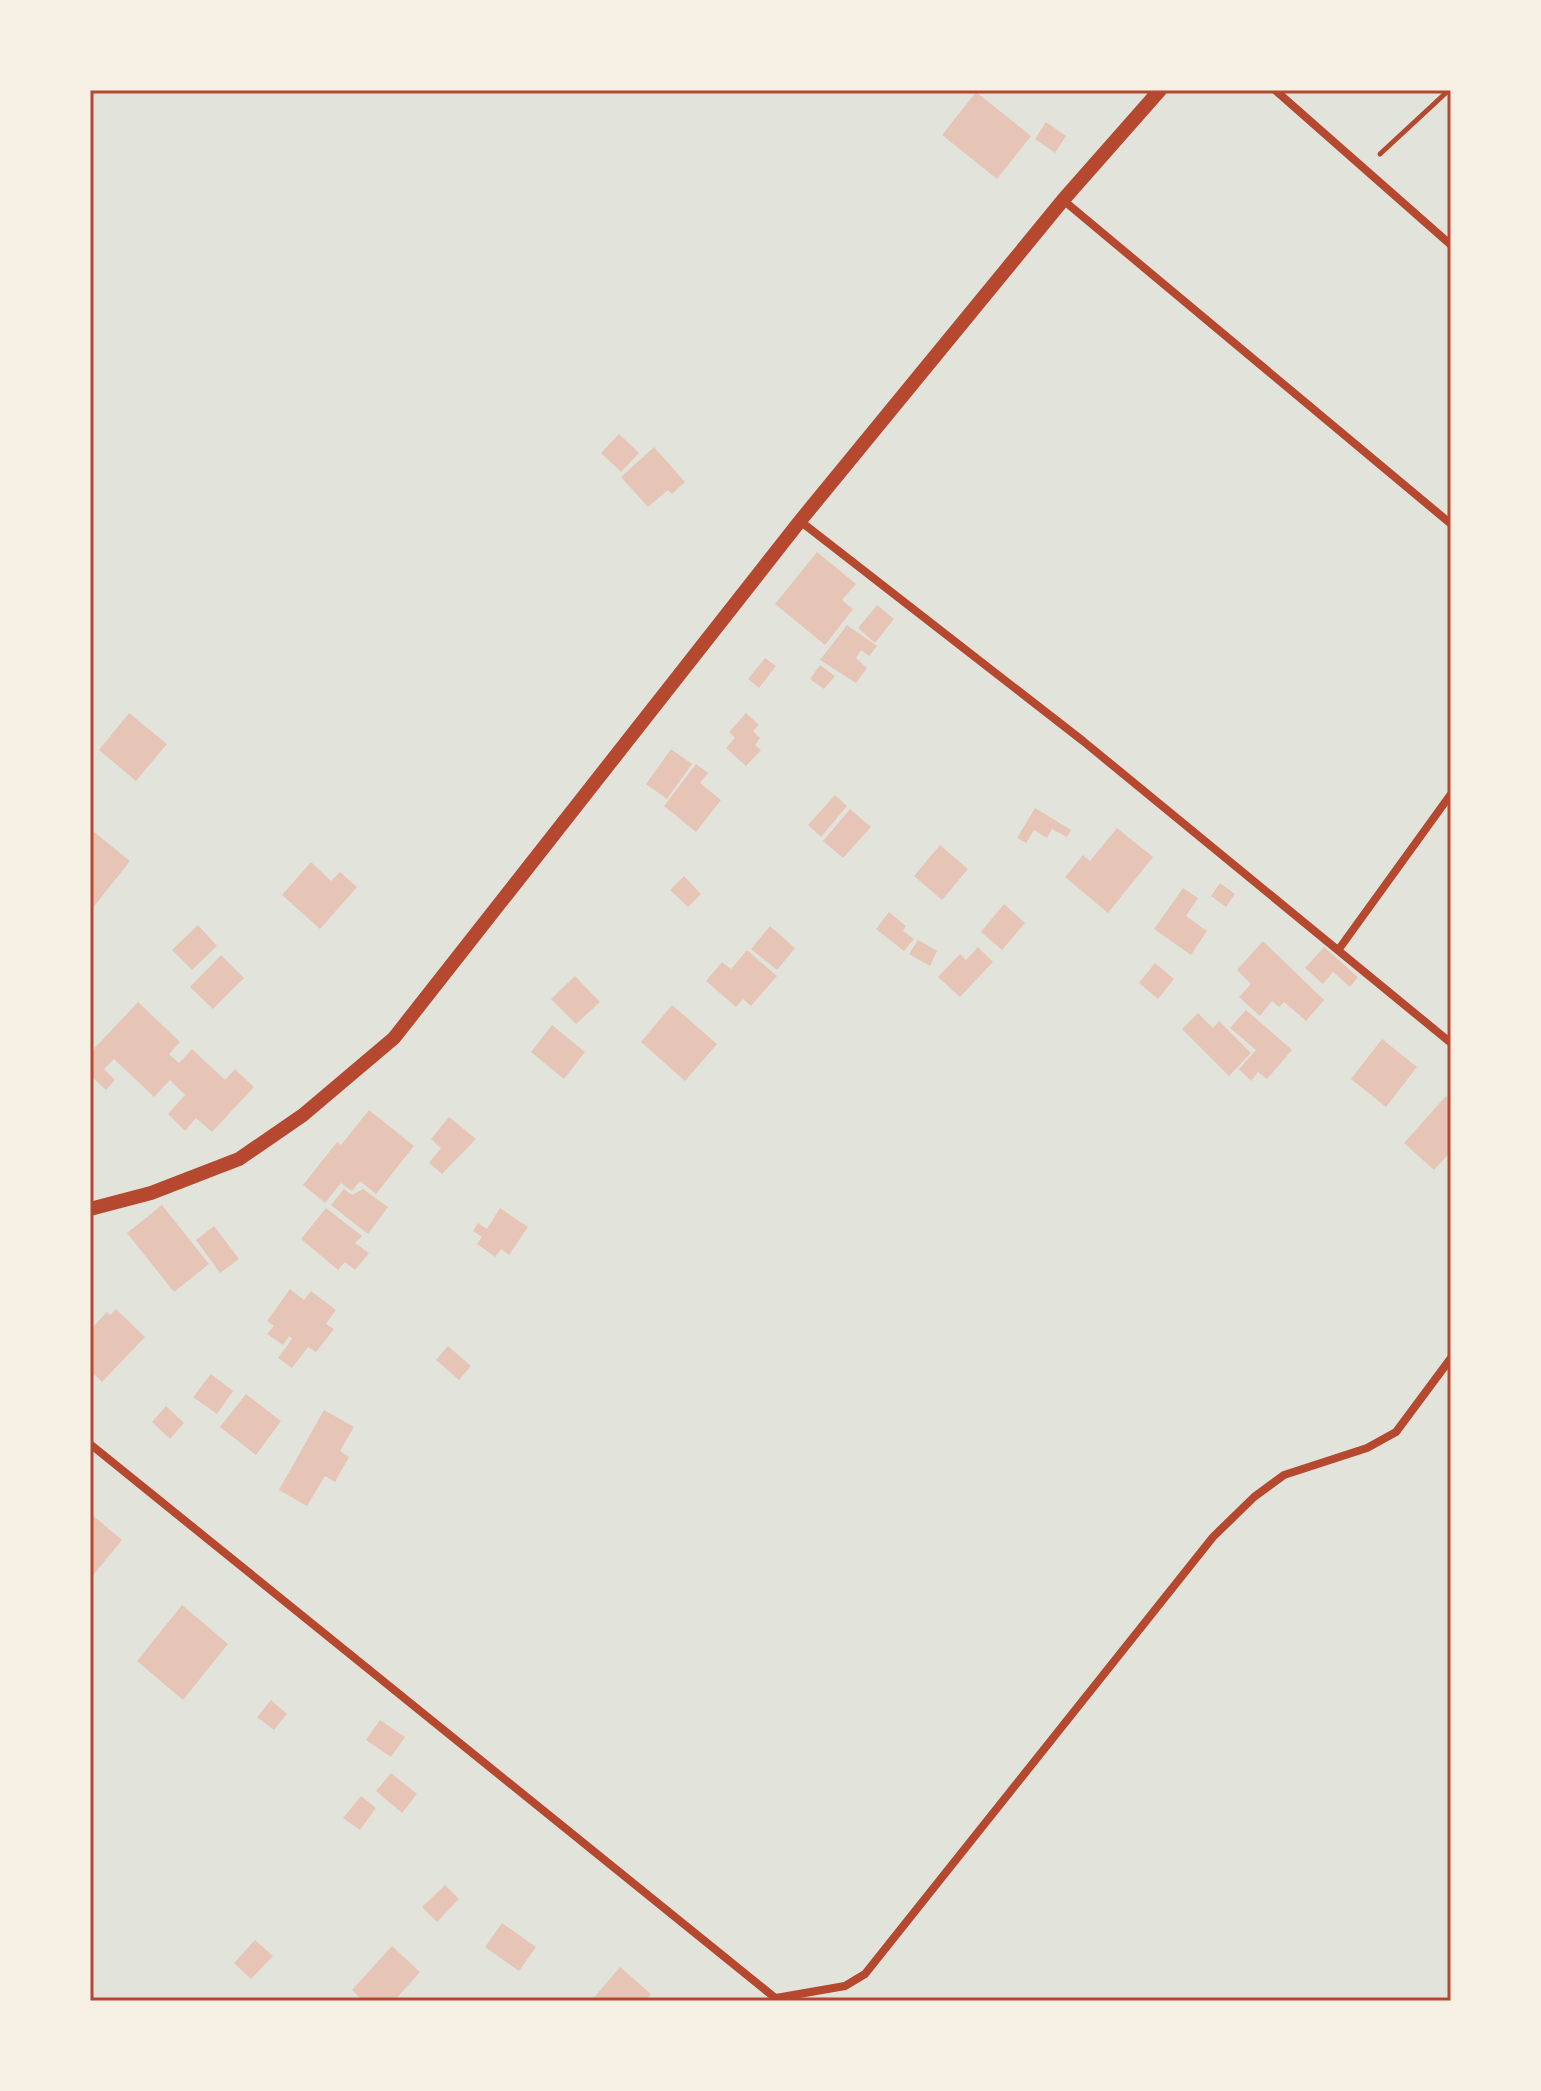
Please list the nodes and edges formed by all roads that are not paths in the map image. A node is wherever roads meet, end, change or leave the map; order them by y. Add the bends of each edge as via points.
1 (1160, 90) edge
2 (1275, 90) edge
3 (1063, 200) junction
4 (1451, 245) edge
5 (800, 521) junction
6 (1451, 524) edge
7 (1451, 794) edge
8 (1339, 949) junction
9 (1451, 1043) edge
10 (90, 1209) edge
11 (1451, 1358) edge
12 (90, 1444) edge
13 (778, 2000) edge

1 - 3 street
2 - 4 street
3 - 5 street
3 - 6 street
5 - 8 street
5 - 10 street via 394,1038 303,1115 239,1159 151,1193
7 - 8 street
8 - 9 street
11 - 13 street via 1396,1432 1367,1448 1284,1475 1213,1537 865,1974 845,1986
12 - 13 street

